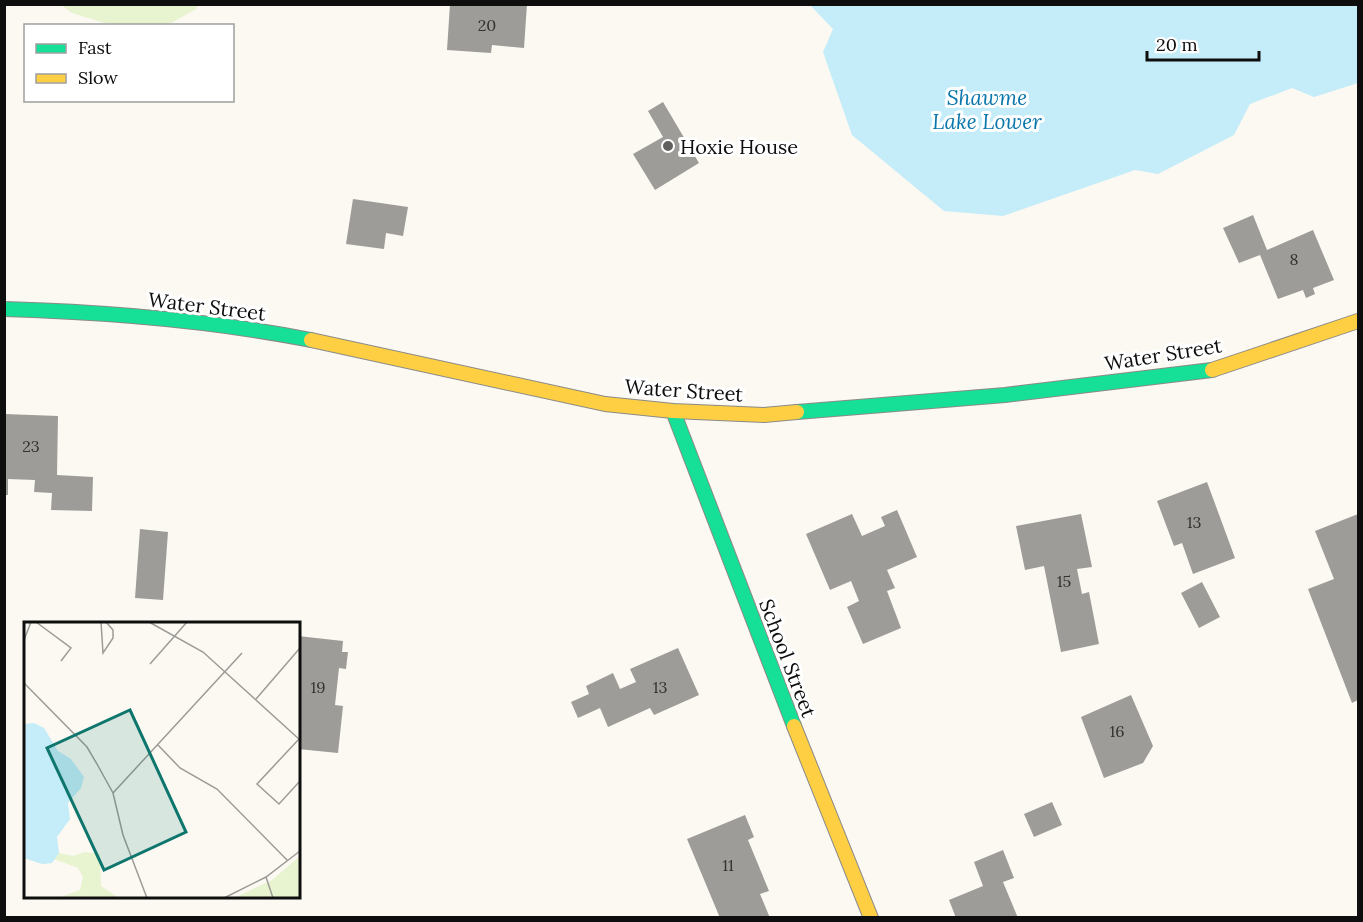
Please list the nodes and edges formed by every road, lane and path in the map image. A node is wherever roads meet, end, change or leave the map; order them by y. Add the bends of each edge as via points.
1 (4, 309) edge
2 (1359, 321) edge
3 (673, 411) junction
4 (871, 918) edge

1 - 3 main road, Water Street via 244,327 605,404
2 - 3 main road, Water Street via 1209,371 764,415
3 - 4 main road, School Street

